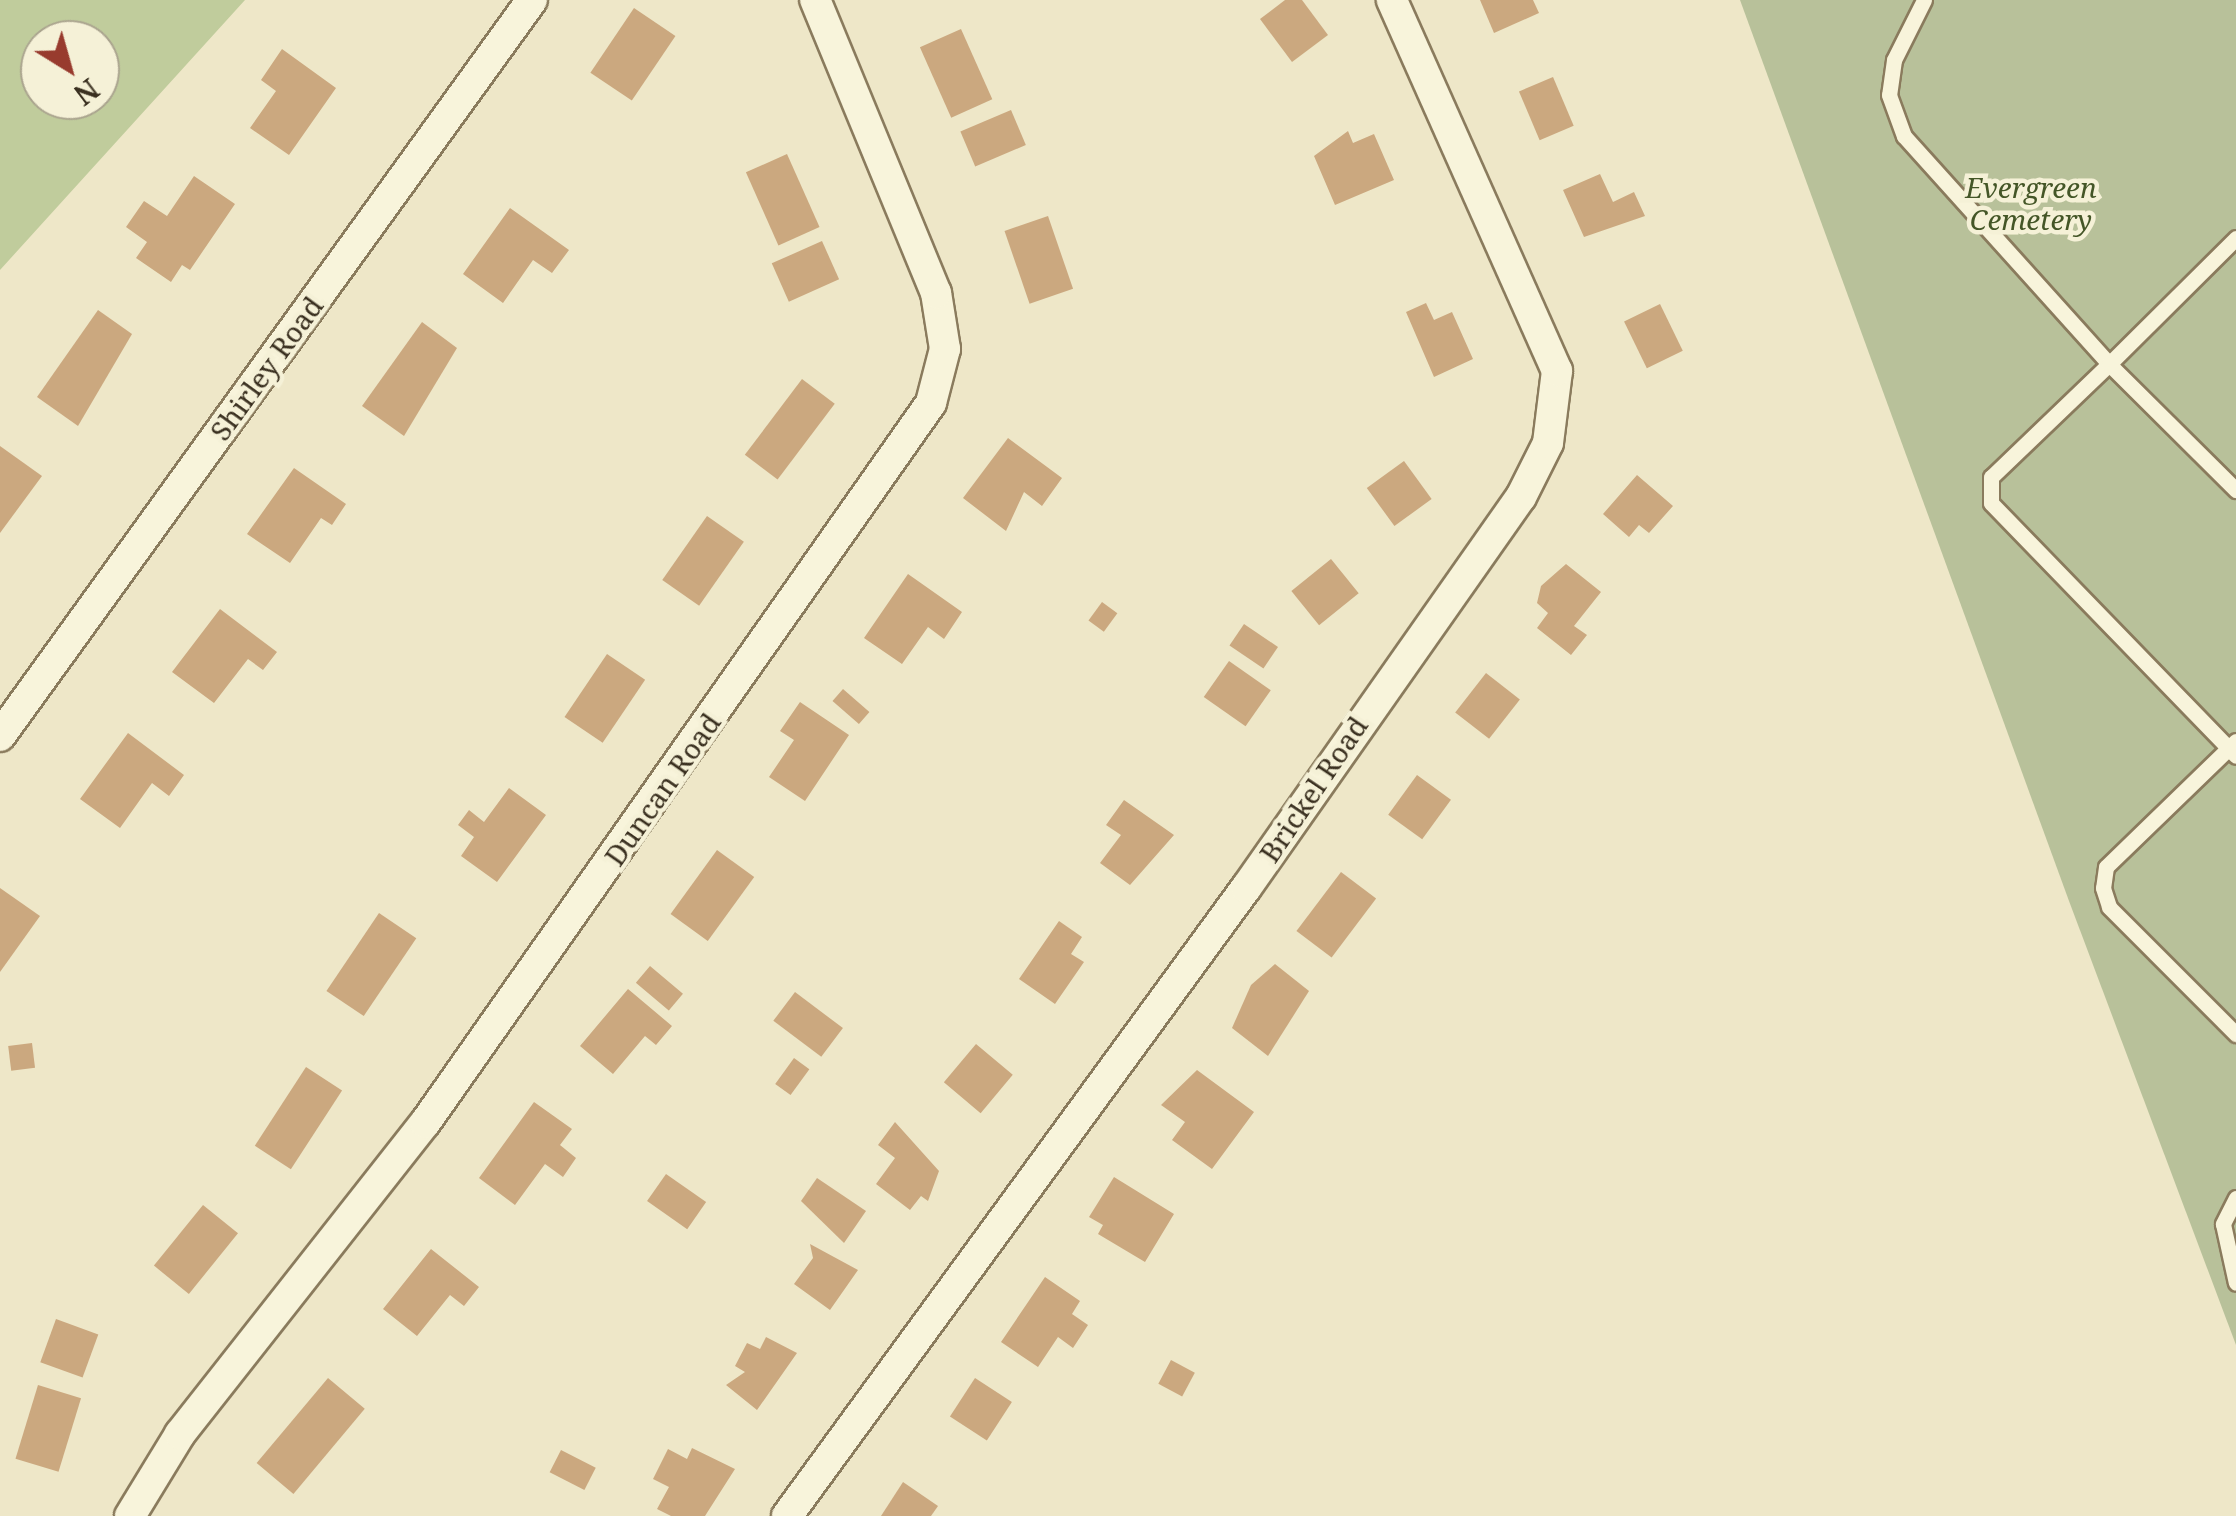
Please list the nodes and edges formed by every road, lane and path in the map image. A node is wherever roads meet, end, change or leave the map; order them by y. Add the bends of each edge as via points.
1 (532, 0) edge
2 (815, 0) edge
3 (1392, 0) edge
4 (1924, 0) edge
5 (2236, 238) edge
6 (2109, 364) junction
7 (2236, 490) edge
8 (0, 736) edge
9 (2234, 748) edge
10 (2236, 1034) edge
11 (2236, 1198) edge
12 (2236, 1283) edge
13 (130, 1516) edge
14 (787, 1516) edge

1 - 8 street, Shirley Road
2 - 13 street, Duncan Road via 936,293 945,349 931,402 416,1136 180,1434
3 - 14 street, Brickel Road via 1556,371 1548,443 1521,497 1246,888
4 - 6 lane via 1894,60 1889,94 1904,136
5 - 6 lane
6 - 7 lane
6 - 9 lane via 1996,471 1988,495
9 - 10 lane via 2106,866 2103,888 2110,908
11 - 12 lane via 2223,1224

